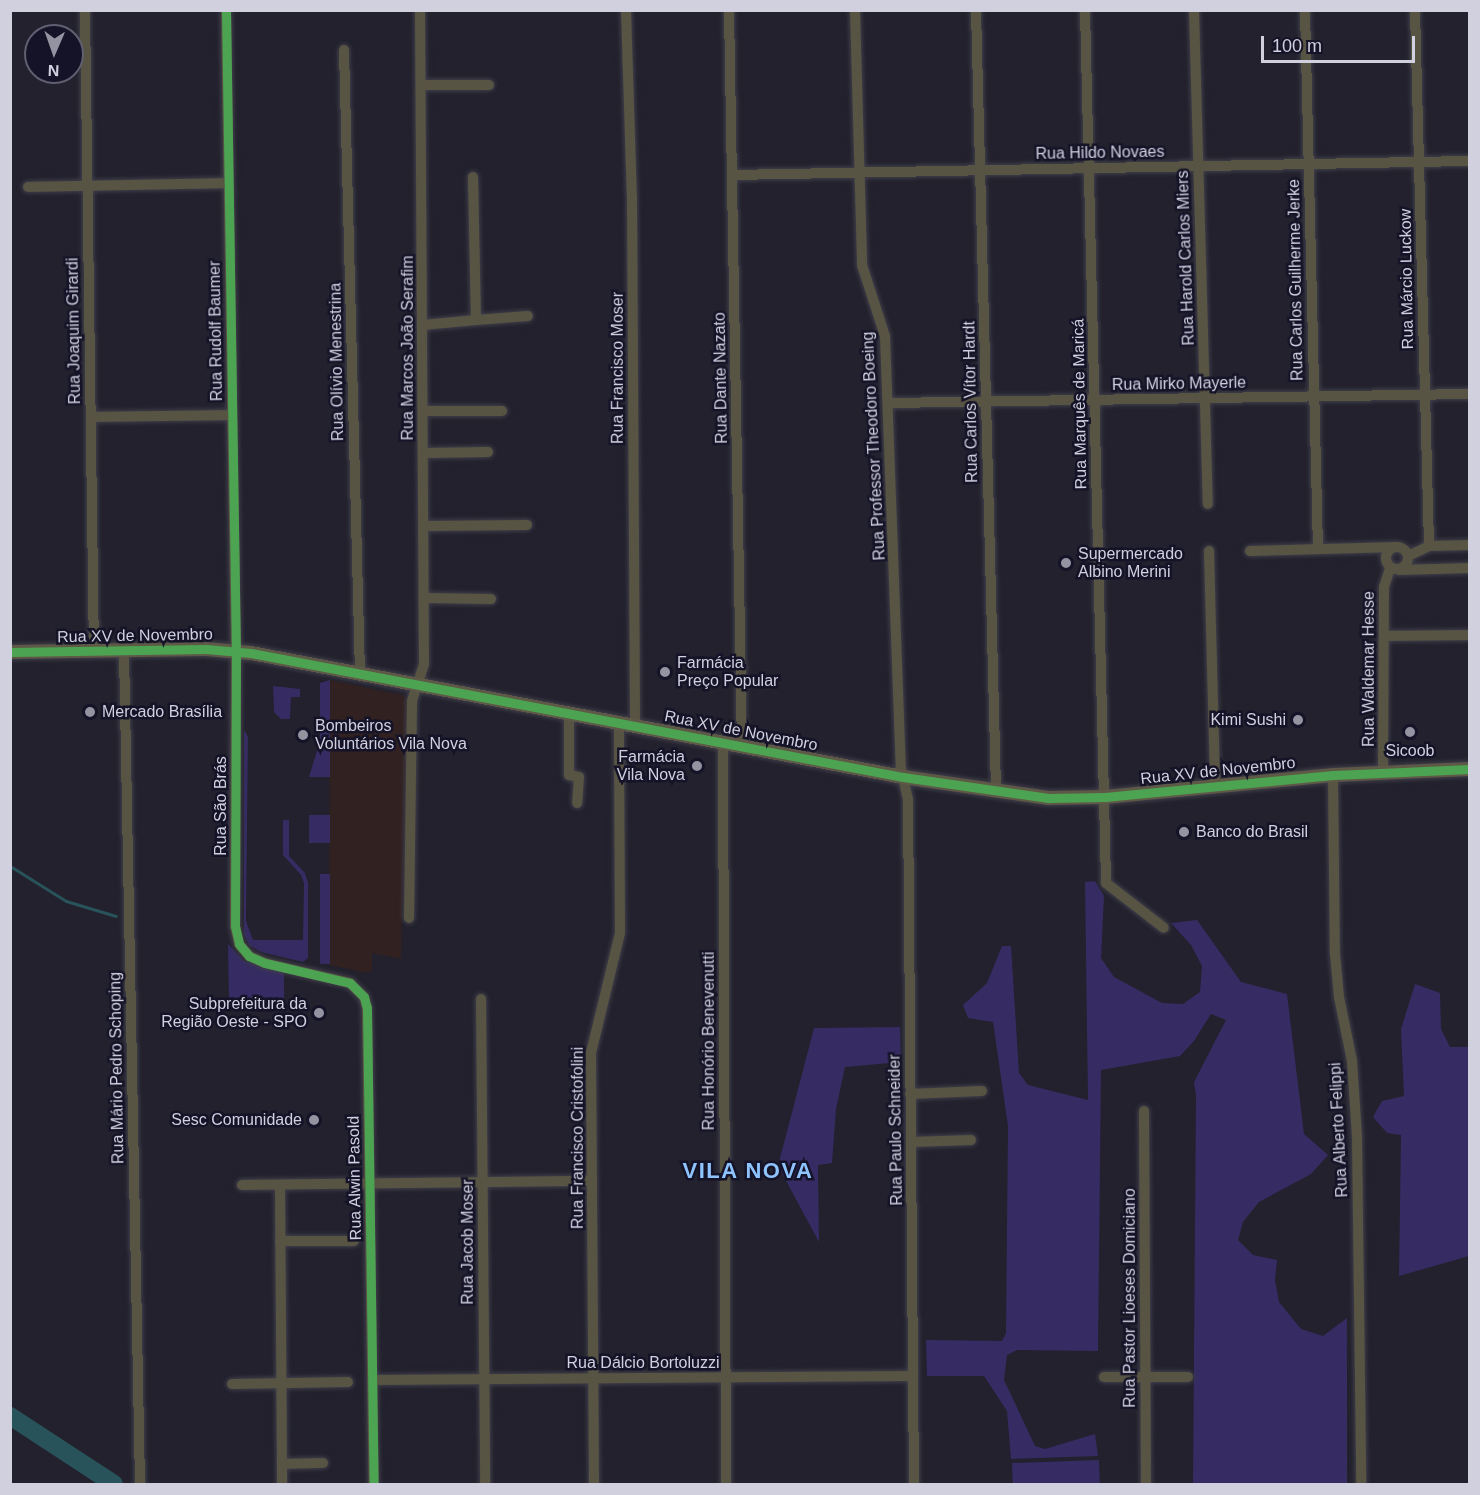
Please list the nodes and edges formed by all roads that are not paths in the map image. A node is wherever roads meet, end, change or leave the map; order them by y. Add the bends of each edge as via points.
1 (85, 10) edge
2 (225, 10) edge
3 (420, 10) edge
4 (626, 10) edge
5 (729, 10) edge
6 (855, 10) edge
7 (976, 10) edge
8 (1085, 10) edge
9 (1194, 10) edge
10 (1305, 10) edge
11 (1415, 10) edge
12 (344, 50) dead end
13 (420, 85) junction
14 (489, 85) dead end
15 (1470, 161) edge
16 (1419, 162) junction
17 (1308, 164) junction
18 (1198, 166) junction
19 (1089, 168) junction
20 (980, 170) junction
21 (860, 172) junction
22 (732, 175) junction
23 (472, 177) dead end
24 (228, 183) junction
25 (87, 186) junction
26 (28, 188) dead end
27 (528, 316) dead end
28 (476, 320) junction
29 (423, 325) junction
30 (1425, 394) junction
31 (1470, 394) edge
32 (1314, 396) junction
33 (1205, 398) junction
34 (1095, 400) junction
35 (986, 402) junction
36 (889, 403) junction
37 (423, 411) junction
38 (502, 411) dead end
39 (232, 415) junction
40 (91, 417) junction
41 (488, 452) dead end
42 (424, 453) junction
43 (1208, 504) dead end
44 (527, 525) dead end
45 (424, 526) junction
46 (1470, 545) edge
47 (1429, 546) junction
48 (1396, 547) junction
49 (1318, 549) junction
50 (1209, 551) dead end
51 (1250, 551) dead end
52 (1408, 556) junction
53 (1470, 568) edge
54 (1395, 569) junction
55 (425, 598) junction
56 (491, 598) dead end
57 (1470, 635) edge
58 (1384, 636) junction
59 (94, 651) junction
60 (124, 651) junction
61 (236, 651) junction
62 (10, 652) edge
63 (360, 674) junction
64 (417, 684) junction
65 (569, 713) junction
66 (619, 723) junction
67 (635, 726) junction
68 (723, 742) junction
69 (742, 746) junction
70 (1470, 769) edge
71 (1383, 771) junction
72 (1333, 775) junction
73 (903, 777) junction
74 (1215, 785) junction
75 (996, 792) junction
76 (1105, 797) junction
77 (577, 803) dead end
78 (409, 918) dead end
79 (1164, 928) dead end
80 (249, 956) joint
81 (481, 999) dead end
82 (982, 1092) dead end
83 (910, 1094) junction
84 (1144, 1111) dead end
85 (971, 1140) dead end
86 (911, 1142) junction
87 (592, 1181) junction
88 (482, 1182) junction
89 (370, 1184) junction
90 (242, 1185) dead end
91 (280, 1185) junction
92 (280, 1241) junction
93 (354, 1241) dead end
94 (913, 1376) junction
95 (726, 1377) junction
96 (1104, 1377) dead end
97 (1146, 1377) junction
98 (1188, 1377) dead end
99 (593, 1379) junction
100 (373, 1380) junction
101 (484, 1380) junction
102 (348, 1382) dead end
103 (232, 1383) dead end
104 (281, 1383) junction
105 (323, 1463) dead end
106 (282, 1464) junction
107 (140, 1485) edge
108 (282, 1485) edge
109 (374, 1485) edge
110 (484, 1485) edge
111 (594, 1485) edge
112 (726, 1485) edge
113 (914, 1485) edge
114 (1146, 1485) edge
115 (1361, 1485) edge

1 - 25 street, Rua Joaquim Girardi
2 - 24 street, Rua Rudolf Baumer
3 - 13 street, Rua Marcos João Serafim
4 - 67 street, Rua Francisco Moser via 632,198
5 - 22 street, Rua Dante Nazato
6 - 21 street, Rua Professor Theodoro Boeing
7 - 20 street, Rua Carlos Vítor Hardt
8 - 19 street, Rua Marquês de Maricá
9 - 18 street, Rua Harold Carlos Miers
10 - 17 street, Rua Carlos Guilherme Jerke
11 - 16 street, Rua Márcio Luckow
12 - 63 street, Rua Olívio Menestrina
13 - 14 street
13 - 29 street, Rua Marcos João Serafim
15 - 16 street, Rua Hildo Novaes
16 - 17 street, Rua Hildo Novaes
16 - 30 street, Rua Márcio Luckow
17 - 18 street, Rua Hildo Novaes
17 - 32 street, Rua Carlos Guilherme Jerke
18 - 19 street, Rua Hildo Novaes
18 - 33 street, Rua Harold Carlos Miers
19 - 20 street, Rua Hildo Novaes
19 - 34 street, Rua Marquês de Maricá
20 - 21 street, Rua Hildo Novaes
20 - 35 street, Rua Carlos Vítor Hardt
21 - 22 street, Rua Hildo Novaes
21 - 36 street, Rua Professor Theodoro Boeing via 862,265 884,327
22 - 69 street, Rua Dante Nazato
23 - 28 street
24 - 25 street
24 - 39 street, Rua Rudolf Baumer
25 - 26 street
25 - 40 street, Rua Joaquim Girardi
27 - 28 street
28 - 29 street
29 - 37 street, Rua Marcos João Serafim
30 - 31 street, Rua Mirko Mayerle
30 - 32 street, Rua Mirko Mayerle
30 - 47 street, Rua Márcio Luckow
32 - 33 street, Rua Mirko Mayerle
32 - 49 street, Rua Carlos Guilherme Jerke
33 - 34 street, Rua Mirko Mayerle
33 - 43 street, Rua Harold Carlos Miers
34 - 35 street, Rua Mirko Mayerle
34 - 76 street, Rua Marquês de Maricá
35 - 36 street, Rua Mirko Mayerle
35 - 75 street, Rua Carlos Vítor Hardt
36 - 73 street, Rua Professor Theodoro Boeing
37 - 38 street
37 - 42 street, Rua Marcos João Serafim
39 - 40 street
39 - 61 street, Rua Rudolf Baumer
40 - 59 street, Rua Joaquim Girardi
41 - 42 street
42 - 45 street, Rua Marcos João Serafim
44 - 45 street
45 - 55 street, Rua Marcos João Serafim
46 - 47 street
47 - 52 street
48 - 49 street
48 - 52 street via 1404,549
48 - 54 street via 1386,555 1386,562
49 - 51 street
50 - 74 street
52 - 54 street via 1406,566
53 - 54 street
54 - 58 street, Rua Waldemar Hesse via 1384,587
55 - 56 street
55 - 64 street, Rua Marcos João Serafim via 424,664
57 - 58 street
58 - 71 street, Rua Waldemar Hesse
59 - 60 main road, Rua XV de Novembro
59 - 62 main road, Rua XV de Novembro
60 - 61 main road, Rua XV de Novembro
60 - 107 street, Rua Mário Pedro Schoping
61 - 63 main road, Rua XV de Novembro
61 - 80 street, Rua São Brás via 235,926 239,944
63 - 64 main road, Rua XV de Novembro
64 - 65 main road, Rua XV de Novembro
64 - 78 street, Rua Marcos João Serafim via 412,701
65 - 66 main road, Rua XV de Novembro
65 - 77 street via 569,775 579,777
66 - 67 main road, Rua XV de Novembro
66 - 87 street, Rua Francisco Cristofolini via 620,933 591,1053
67 - 68 main road, Rua XV de Novembro
68 - 69 main road, Rua XV de Novembro
68 - 95 street, Rua Honório Benevenutti
69 - 73 main road, Rua XV de Novembro
70 - 71 main road, Rua XV de Novembro
71 - 72 main road, Rua XV de Novembro
72 - 74 main road, Rua XV de Novembro
72 - 115 street, Rua Alberto Felippi via 1335,954 1352,1061 1357,1136
73 - 75 main road, Rua XV de Novembro
73 - 83 street, Rua Paulo Schneider via 908,800
74 - 76 main road, Rua XV de Novembro
75 - 76 main road, Rua XV de Novembro via 1064,799
76 - 79 street, Rua Marquês de Maricá via 1106,883
80 - 89 street, Rua Alwin Pasold via 341,980 357,988 364,998 368,1020
81 - 88 street, Rua Jacob Moser
82 - 83 street
83 - 86 street, Rua Paulo Schneider
84 - 97 street, Rua Pastor Lioeses Domiciano
85 - 86 street
86 - 94 street, Rua Paulo Schneider
87 - 88 street
87 - 99 street, Rua Francisco Cristofolini
88 - 89 street
88 - 101 street, Rua Jacob Moser
89 - 91 street
89 - 100 street, Rua Alwin Pasold
90 - 91 street
91 - 92 street
92 - 93 street
92 - 104 street
94 - 95 street, Rua Dálcio Bortoluzzi
94 - 113 street, Rua Paulo Schneider
95 - 99 street, Rua Dálcio Bortoluzzi
95 - 112 street, Rua Honório Benevenutti
96 - 97 street
97 - 98 street
97 - 114 street, Rua Pastor Lioeses Domiciano
99 - 101 street, Rua Dálcio Bortoluzzi
99 - 111 street, Rua Francisco Cristofolini
100 - 101 street, Rua Dálcio Bortoluzzi
100 - 109 street, Rua Alwin Pasold
101 - 110 street, Rua Jacob Moser
102 - 104 street
103 - 104 street
104 - 106 street
105 - 106 street
106 - 108 street

